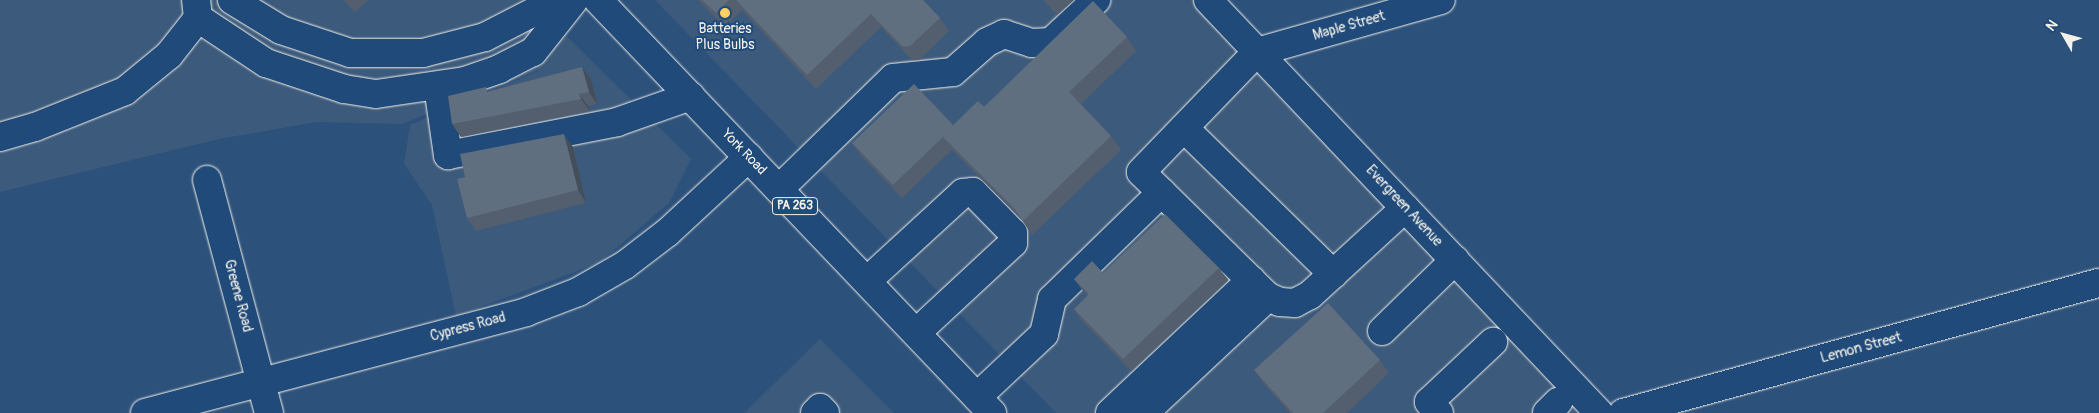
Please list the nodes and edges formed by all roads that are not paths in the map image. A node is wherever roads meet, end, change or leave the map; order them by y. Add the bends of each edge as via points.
1 (232, 0) edge
2 (557, 0) edge
3 (574, 0) edge
4 (598, 0) edge
5 (1096, 0) edge
6 (1208, 0) edge
7 (1441, 0) edge
8 (197, 9) edge
9 (1257, 52) junction
10 (438, 86) junction
11 (691, 96) junction
12 (1184, 128) junction
13 (0, 137) edge
14 (748, 157) junction
15 (207, 180) dead end
16 (779, 189) junction
17 (1162, 192) junction
18 (1405, 208) junction
19 (1455, 260) junction
20 (1333, 274) junction
21 (867, 282) junction
22 (2099, 283) edge
23 (1260, 288) junction
24 (1382, 331) dead end
25 (916, 333) junction
26 (1493, 342) dead end
27 (261, 382) junction
28 (985, 405) edge
29 (145, 413) edge
30 (269, 413) edge
31 (815, 413) edge
32 (825, 413) edge
33 (1110, 413) edge
34 (1144, 413) edge
35 (1439, 413) edge
36 (1599, 413) edge
37 (1623, 413) edge

1 - 2 main road via 281,30 350,53 423,53 485,37
3 - 10 main road via 532,52 499,69
4 - 11 main road, York Road / PA 263
5 - 16 main road via 1051,42 1032,43 1004,34 987,42 953,72 893,78
6 - 9 main road, Evergreen Avenue
7 - 9 main road, Maple Street
8 - 10 main road via 266,63 344,89 376,94
8 - 13 main road via 169,55 125,92
9 - 12 main road
9 - 18 main road, Evergreen Avenue
10 - 11 main road via 448,155 617,122
11 - 14 main road, York Road / PA 263
12 - 17 main road via 1141,172
12 - 20 main road
14 - 16 main road, York Road / PA 263
14 - 27 main road, Cypress Road via 668,232 625,265 578,292 526,312
15 - 27 main road, Greene Road
16 - 21 main road, York Road / PA 263
17 - 23 main road
17 - 28 main road via 1052,300 1044,334
18 - 19 main road, Evergreen Avenue
18 - 20 main road
19 - 24 main road
19 - 36 main road, Evergreen Avenue
20 - 23 main road via 1310,296 1295,303 1280,302
21 - 25 main road, York Road / PA 263
21 - 25 main road via 963,192 973,192 1013,233 1013,243
22 - 37 main road, Lemon Street
23 - 33 main road
23 - 34 main road
25 - 28 main road, York Road / PA 263
26 - 35 main road via 1429,402
27 - 29 main road, Cypress Road
27 - 30 main road, Greene Road
31 - 32 main road via 820,408

